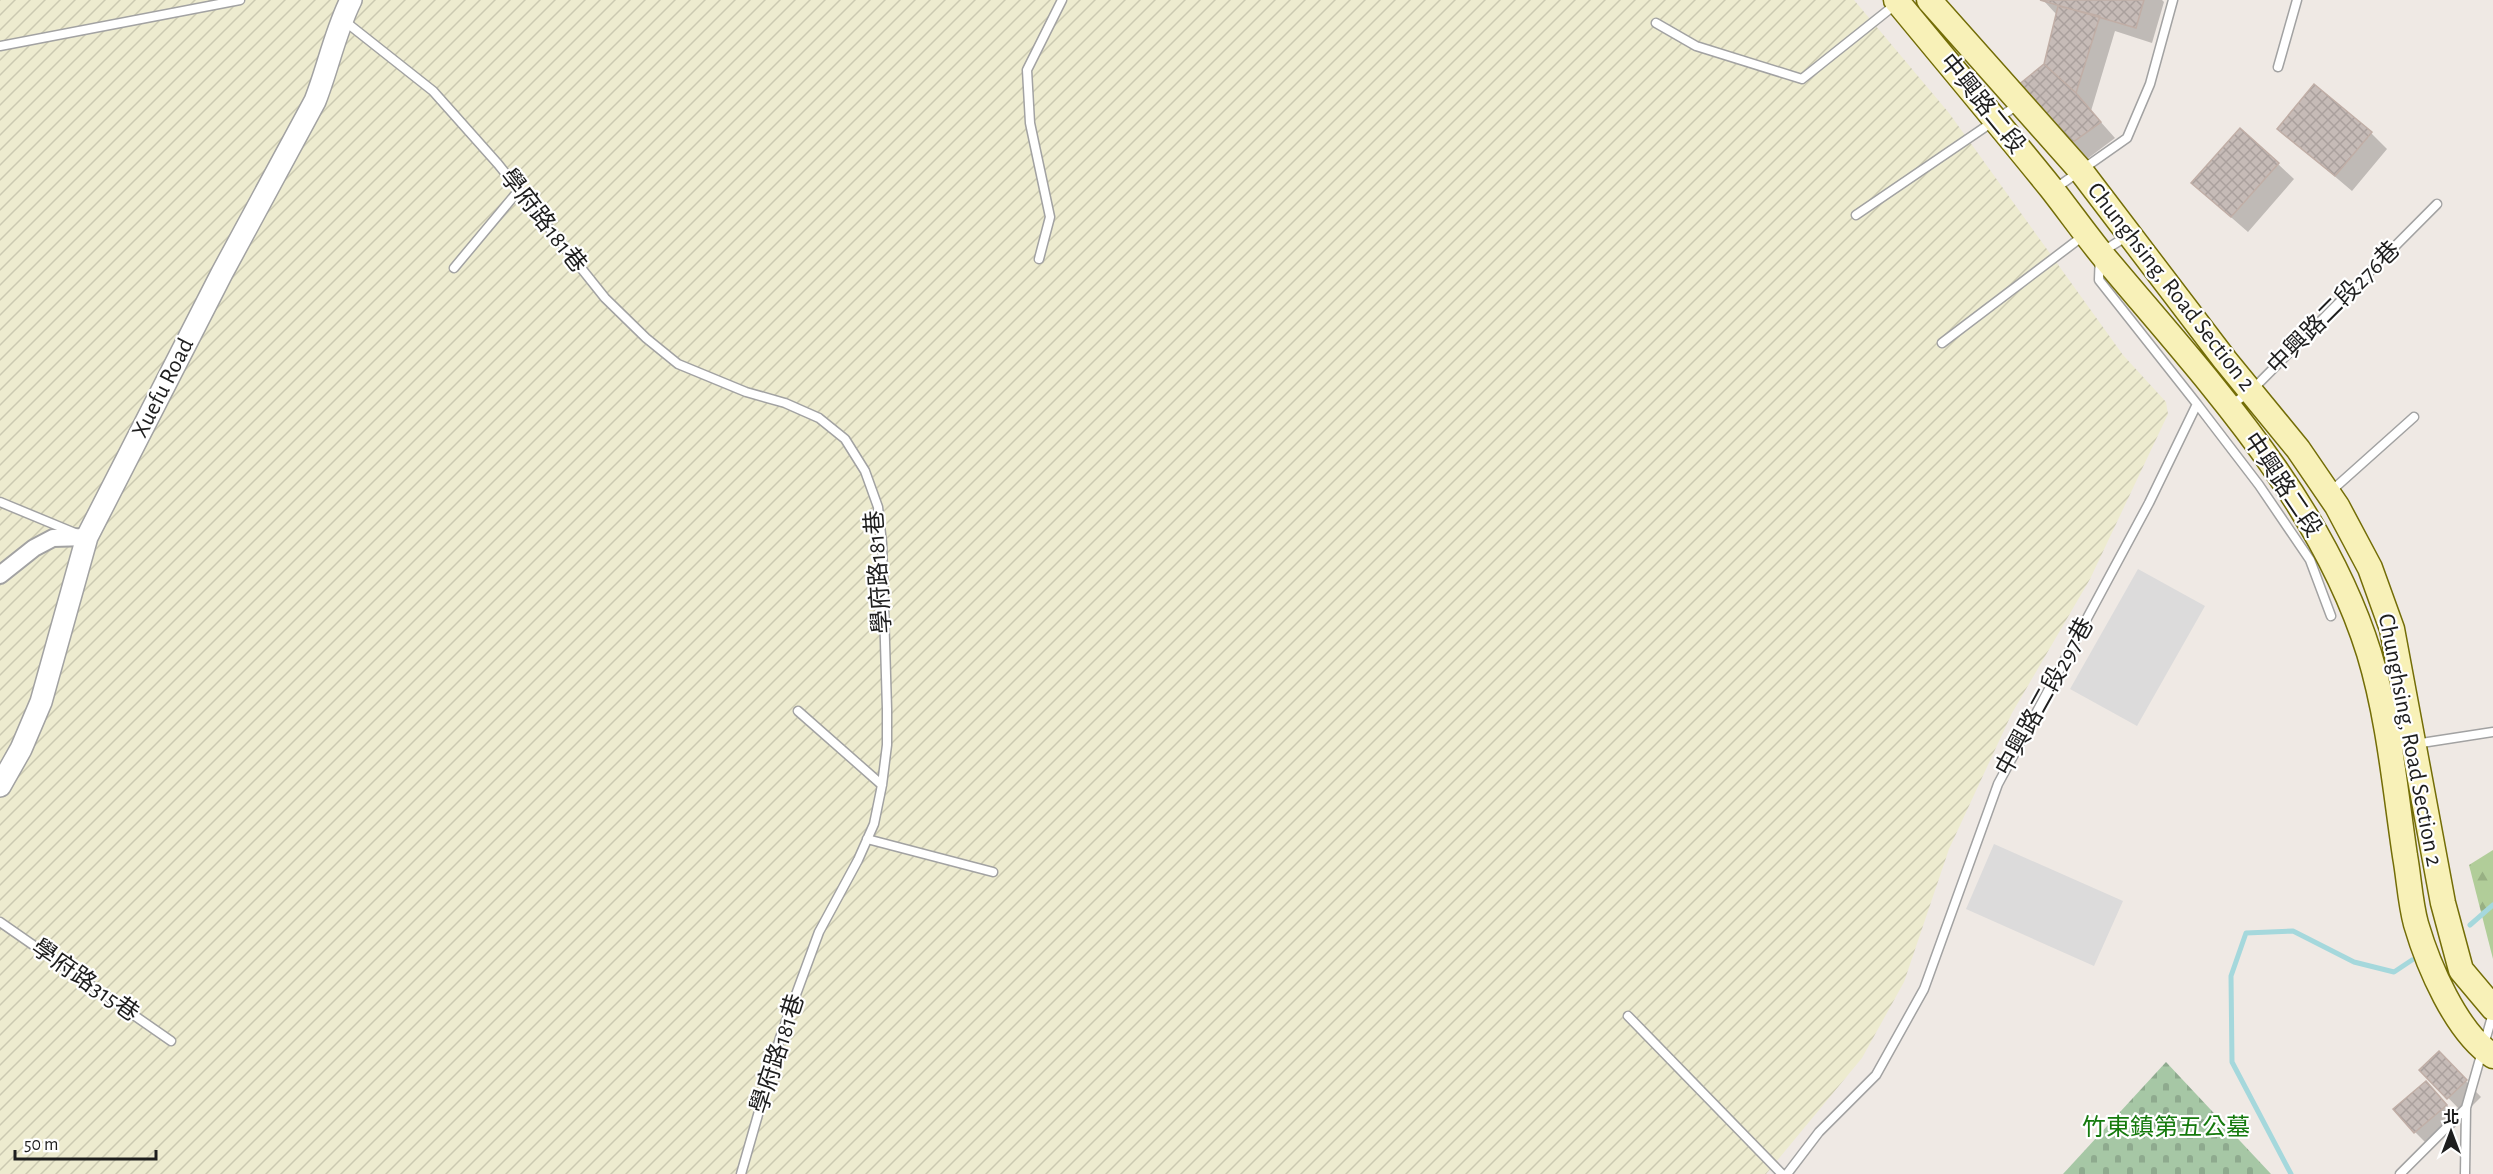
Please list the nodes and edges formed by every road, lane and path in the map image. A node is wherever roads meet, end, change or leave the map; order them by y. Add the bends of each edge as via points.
1 (240, 0) edge
2 (1062, 0) edge
3 (1929, 0) edge
4 (2173, 0) edge
5 (2297, 0) edge
6 (1897, 1) edge
7 (346, 9) edge
8 (1656, 23) dead end
9 (0, 46) edge
10 (2278, 67) dead end
11 (2020, 104) junction
12 (1996, 121) junction
13 (2081, 171) junction
14 (519, 190) junction
15 (2053, 190) junction
16 (2438, 204) dead end
17 (1856, 215) dead end
18 (2130, 235) junction
19 (2093, 243) junction
20 (1039, 259) dead end
21 (454, 268) dead end
22 (1942, 343) dead end
23 (2251, 391) junction
24 (2197, 404) junction
25 (2228, 407) junction
26 (2414, 417) dead end
27 (2329, 494) junction
28 (0, 502) edge
29 (87, 537) junction
30 (0, 575) edge
31 (2331, 616) dead end
32 (798, 711) dead end
33 (2493, 732) edge
34 (2401, 742) junction
35 (882, 785) junction
36 (0, 786) edge
37 (867, 838) junction
38 (993, 872) dead end
39 (0, 922) edge
40 (2493, 1008) edge
41 (2493, 1013) edge
42 (1628, 1016) dead end
43 (171, 1041) dead end
44 (2487, 1052) edge
45 (2466, 1108) junction
46 (741, 1174) edge
47 (1782, 1174) edge
48 (1787, 1174) edge
49 (2400, 1174) edge
50 (2465, 1174) edge

1 - 9 lane
2 - 20 lane via 1027,69 1030,123 1050,217
3 - 11 main road, Chunghsing, Road Section 2
4 - 13 lane via 2150,84 2127,138
5 - 10 lane
6 - 8 lane via 1802,79 1696,46
6 - 12 main road, 中興路二段
7 - 14 lane, 學府路181巷 via 433,91
7 - 29 street, Xuefu Road via 315,101
11 - 12 lane
11 - 13 main road, Chunghsing, Road Section 2
12 - 15 main road, 中興路二段
12 - 17 lane
13 - 15 lane
13 - 18 main road, Chunghsing, Road Section 2
14 - 21 lane
14 - 35 lane, 學府路181巷 via 604,298 678,364 819,418 845,439 865,471 878,507 882,543 887,709
15 - 19 main road, 中興路二段
16 - 23 lane, 中興路二段276巷
18 - 19 lane
18 - 23 main road, Chunghsing, Road Section 2
19 - 22 lane
19 - 24 lane via 2099,280
19 - 25 main road, 中興路二段
23 - 25 lane, 中興路二段276巷
23 - 27 main road, Chunghsing, Road Section 2
24 - 31 lane via 2310,560
24 - 48 lane, 中興路二段297巷 via 2149,503 1998,784 1924,989 1876,1075 1820,1132
25 - 34 main road, 中興路二段 via 2270,461 2316,534 2348,596
26 - 27 lane
27 - 34 main road, Chunghsing, Road Section 2 via 2370,568 2392,629
28 - 29 lane
29 - 30 street via 53,538
29 - 36 street, Xuefu Road via 40,702 21,749
32 - 35 lane
33 - 34 lane
34 - 40 main road, Chunghsing, Road Section 2 via 2461,970
34 - 44 main road, 中興路二段 via 2415,922 2438,982 2462,1023
35 - 37 lane, 學府路181巷
37 - 38 lane
37 - 46 lane, 學府路181巷 via 819,932 780,1038
39 - 43 lane, 學府路315巷
41 - 44 lane
42 - 47 lane
44 - 45 lane
45 - 49 lane
45 - 50 lane

